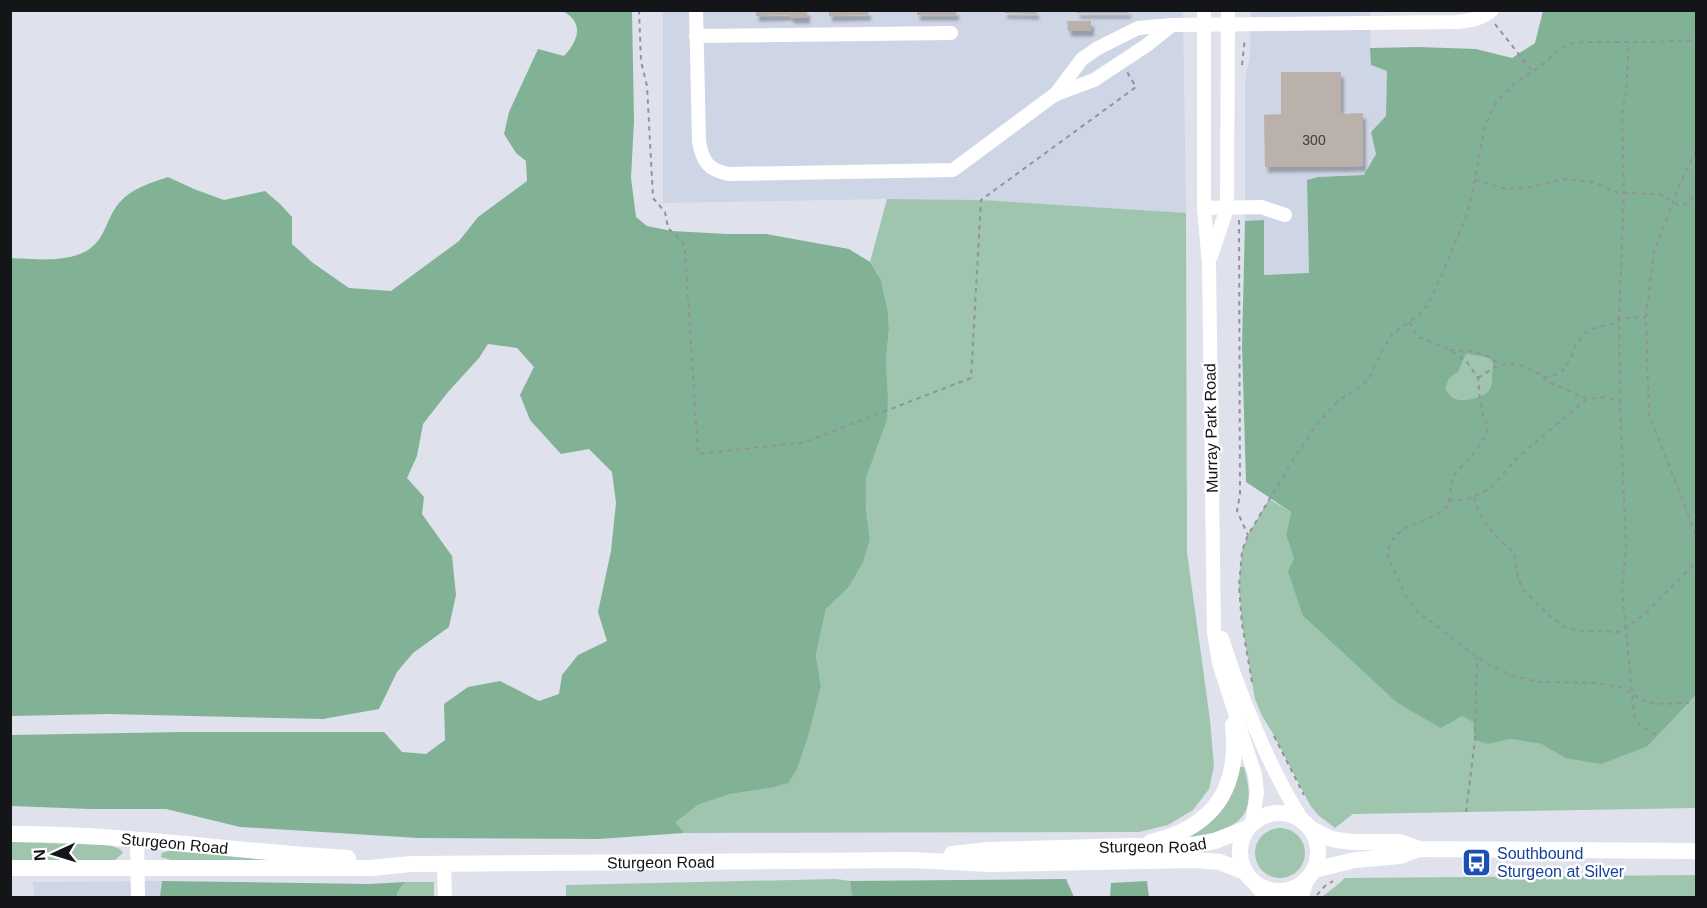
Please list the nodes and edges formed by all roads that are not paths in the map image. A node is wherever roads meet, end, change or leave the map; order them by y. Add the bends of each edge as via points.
1 (696, 10) edge
2 (1204, 10) edge
3 (1228, 10) edge
4 (1490, 12) edge
5 (1303, 17) edge
6 (1228, 25) junction
7 (1172, 26) junction
8 (1205, 26) junction
9 (951, 33) dead end
10 (696, 36) junction
11 (1054, 95) junction
12 (1234, 207) junction
13 (1204, 208) junction
14 (1285, 215) dead end
15 (1209, 264) junction
16 (1213, 592) junction
17 (1230, 697) junction
18 (1233, 724) joint
19 (1307, 825) junction
20 (1250, 826) junction
21 (10, 834) edge
22 (137, 839) junction
23 (1131, 846) junction
24 (1419, 849) junction
25 (1696, 851) edge
26 (911, 860) junction
27 (411, 864) junction
28 (444, 864) junction
29 (10, 868) edge
30 (138, 868) junction
31 (1311, 875) junction
32 (1249, 877) junction
33 (138, 897) edge
34 (446, 897) edge
35 (1266, 897) edge
36 (1301, 897) edge

1 - 10 street
2 - 8 street, Murray Park Road
3 - 6 street, Murray Park Road
4 - 5 street via 1456,22
5 - 6 street
6 - 8 street
6 - 12 street, Murray Park Road
7 - 8 street
7 - 11 street via 1094,80
7 - 11 street via 1138,28 1098,48 1082,59
8 - 13 street, Murray Park Road
9 - 10 street
10 - 11 street via 699,142 711,168 729,174 953,170
12 - 13 street
12 - 14 street via 1261,207
12 - 15 street, Murray Park Road
13 - 15 street, Murray Park Road
15 - 16 street, Murray Park Road
16 - 17 street, Murray Park Road via 1216,649
16 - 19 street, Murray Park Road via 1222,638 1259,737 1277,777
17 - 18 street
17 - 20 street, Murray Park Road via 1255,775 1257,793
18 - 23 main road via 1235,743 1227,787 1210,814 1165,838
19 - 20 main road via 1292,815 1278,813 1264,816
19 - 24 main road via 1337,840 1400,842
19 - 31 main road via 1318,849
20 - 23 main road, Sturgeon Road via 1197,845
20 - 32 main road via 1240,850
21 - 22 main road, Sturgeon Road
22 - 27 main road, Sturgeon Road
22 - 30 street
23 - 26 main road, Sturgeon Road via 988,850
24 - 25 main road
24 - 31 main road via 1400,856 1355,860
26 - 28 main road, Sturgeon Road
26 - 32 main road, Sturgeon Road via 990,864 1196,860 1220,862
27 - 28 main road, Sturgeon Road
27 - 30 main road, Sturgeon Road via 370,868
28 - 34 street
29 - 30 main road, Sturgeon Road
30 - 33 street
31 - 32 main road via 1295,889 1281,892 1267,890
31 - 36 street
32 - 35 street

